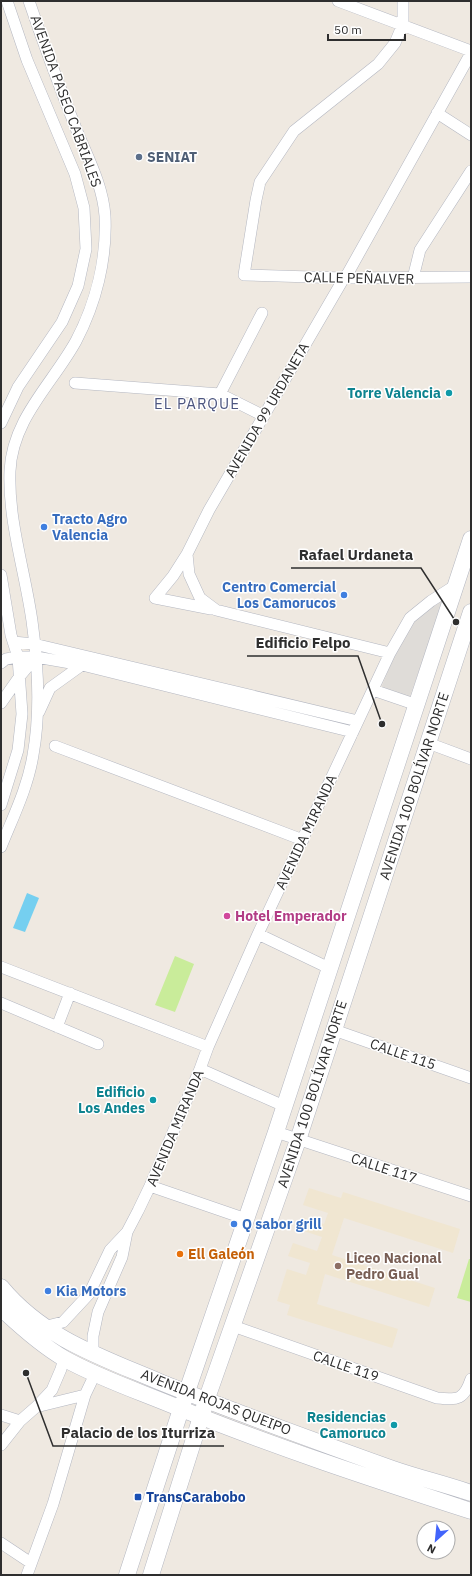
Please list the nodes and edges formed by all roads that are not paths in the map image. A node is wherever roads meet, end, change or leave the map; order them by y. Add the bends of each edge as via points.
1 (7, 1) edge
2 (29, 1) edge
3 (338, 1) edge
4 (403, 1) edge
5 (402, 24) junction
6 (471, 52) edge
7 (438, 113) junction
8 (471, 135) edge
9 (471, 171) edge
10 (471, 277) edge
11 (344, 278) junction
12 (413, 278) junction
13 (262, 313) dead end
14 (75, 383) dead end
15 (220, 394) junction
16 (264, 416) junction
17 (1, 423) edge
18 (471, 539) edge
19 (187, 554) junction
20 (467, 567) edge
21 (1, 575) edge
22 (456, 585) junction
23 (216, 610) junction
24 (471, 612) edge
25 (13, 642) junction
26 (34, 644) junction
27 (390, 653) junction
28 (18, 657) junction
29 (36, 657) junction
30 (1, 663) edge
31 (82, 665) junction
32 (20, 676) junction
33 (373, 690) junction
34 (1, 704) edge
35 (417, 705) junction
36 (38, 714) junction
37 (358, 721) junction
38 (353, 732) junction
39 (428, 742) junction
40 (55, 746) dead end
41 (471, 759) edge
42 (1, 805) edge
43 (303, 840) junction
44 (1, 848) edge
45 (258, 934) junction
46 (1, 967) edge
47 (329, 968) junction
48 (70, 993) junction
49 (1, 1003) edge
50 (57, 1027) junction
51 (334, 1030) junction
52 (98, 1044) dead end
53 (208, 1048) junction
54 (200, 1069) junction
55 (471, 1078) edge
56 (284, 1106) junction
57 (276, 1132) junction
58 (298, 1140) junction
59 (150, 1186) junction
60 (471, 1196) edge
61 (246, 1219) junction
62 (127, 1232) junction
63 (1, 1287) edge
64 (1, 1308) edge
65 (43, 1326) junction
66 (233, 1326) junction
67 (93, 1354) junction
68 (64, 1358) junction
69 (95, 1374) junction
70 (471, 1379) edge
71 (186, 1392) junction
72 (85, 1395) junction
73 (206, 1401) junction
74 (36, 1407) junction
75 (181, 1409) junction
76 (1, 1415) edge
77 (201, 1417) junction
78 (20, 1421) junction
79 (5, 1432) edge
80 (1, 1445) edge
81 (471, 1493) edge
82 (471, 1511) edge
83 (1, 1543) edge
84 (31, 1563) junction
85 (27, 1575) edge
86 (127, 1575) edge
87 (151, 1575) edge

1 - 17 street, AVENIDA PASEO CABRIALES via 27,60 75,174 84,208 86,249 78,286 62,322 18,387
2 - 26 street, AVENIDA PASEO CABRIALES via 45,49 98,182 105,214 102,269 91,307 72,348 24,419 10,468 10,492
3 - 5 street
4 - 5 street
5 - 6 street
5 - 11 street, CALLE PEÑALVER via 395,43 378,64 294,131 260,182 243,274
6 - 7 street, AVENIDA 99 URDANETA
7 - 8 street
7 - 11 street, AVENIDA 99 URDANETA
9 - 12 street via 420,250
10 - 12 street, CALLE PEÑALVER
11 - 12 street, CALLE PEÑALVER
11 - 16 street, AVENIDA 99 URDANETA
13 - 15 street
14 - 15 street
15 - 16 street
16 - 19 street, AVENIDA 99 URDANETA
18 - 20 main road, AVENIDA 100 BOLÍVAR NORTE
19 - 23 street via 188,574 200,598
19 - 23 street, AVENIDA 99 URDANETA via 155,598
20 - 22 main road, AVENIDA 100 BOLÍVAR NORTE
21 - 25 street
22 - 27 street, AVENIDA MIRANDA via 410,618
22 - 35 main road, AVENIDA 100 BOLÍVAR NORTE
23 - 27 street
24 - 39 main road, AVENIDA 100 BOLÍVAR NORTE
25 - 26 street
25 - 28 street
26 - 29 street, AVENIDA PASEO CABRIALES
26 - 37 street
27 - 33 street, AVENIDA MIRANDA
28 - 29 street
28 - 30 street via 6,659
28 - 32 street
29 - 31 street
29 - 32 street
29 - 36 street, AVENIDA PASEO CABRIALES
31 - 36 street via 50,688
31 - 38 street
32 - 34 street
32 - 42 street via 22,714 18,750
33 - 35 street
33 - 37 street, AVENIDA MIRANDA
35 - 47 main road, AVENIDA 100 BOLÍVAR NORTE
36 - 44 street, AVENIDA PASEO CABRIALES via 33,756 22,794
37 - 38 street, AVENIDA MIRANDA
38 - 43 street, AVENIDA MIRANDA
39 - 41 street
39 - 51 main road, AVENIDA 100 BOLÍVAR NORTE
40 - 43 street
43 - 45 street, AVENIDA MIRANDA
45 - 47 street
45 - 53 street, AVENIDA MIRANDA
46 - 48 street
47 - 56 main road, AVENIDA 100 BOLÍVAR NORTE
48 - 50 street
48 - 53 street
49 - 50 street
50 - 52 street
51 - 55 street, CALLE 115
51 - 58 main road, AVENIDA 100 BOLÍVAR NORTE
53 - 54 street, AVENIDA MIRANDA
54 - 56 street
54 - 59 street, AVENIDA MIRANDA
56 - 57 main road, AVENIDA 100 BOLÍVAR NORTE
57 - 58 street, CALLE 117
57 - 61 main road, AVENIDA 100 BOLÍVAR NORTE
58 - 60 street, CALLE 117
58 - 66 main road, AVENIDA 100 BOLÍVAR NORTE
59 - 61 street
59 - 62 street, AVENIDA MIRANDA
61 - 71 main road, AVENIDA 100 BOLÍVAR NORTE
62 - 65 street, AVENIDA MIRANDA via 110,1250 89,1294 72,1314 64,1322
62 - 67 street, AVENIDA MIRANDA via 122,1257 98,1312 93,1336
63 - 65 main road, AVENIDA ROJAS QUEIPO via 14,1303
64 - 68 main road, AVENIDA ROJAS QUEIPO via 29,1334
65 - 67 main road, AVENIDA ROJAS QUEIPO
66 - 70 street, CALLE 119 via 437,1398 452,1400 460,1397 467,1392
66 - 73 main road, AVENIDA 100 BOLÍVAR NORTE
67 - 71 main road, AVENIDA ROJAS QUEIPO
68 - 69 main road, AVENIDA ROJAS QUEIPO
68 - 74 street via 52,1390
69 - 72 street
69 - 75 main road, AVENIDA ROJAS QUEIPO
71 - 73 main road, AVENIDA ROJAS QUEIPO
71 - 75 main road, AVENIDA 100 BOLÍVAR NORTE
72 - 74 street
72 - 84 street via 53,1504
73 - 77 main road, AVENIDA 100 BOLÍVAR NORTE
73 - 81 main road, AVENIDA ROJAS QUEIPO via 395,1470
74 - 78 street
75 - 77 main road, AVENIDA ROJAS QUEIPO
75 - 86 main road, AVENIDA 100 BOLÍVAR NORTE
76 - 78 street
77 - 82 main road, AVENIDA ROJAS QUEIPO via 329,1465
77 - 87 main road, AVENIDA 100 BOLÍVAR NORTE
78 - 79 street
79 - 80 street
83 - 84 street
84 - 85 street

